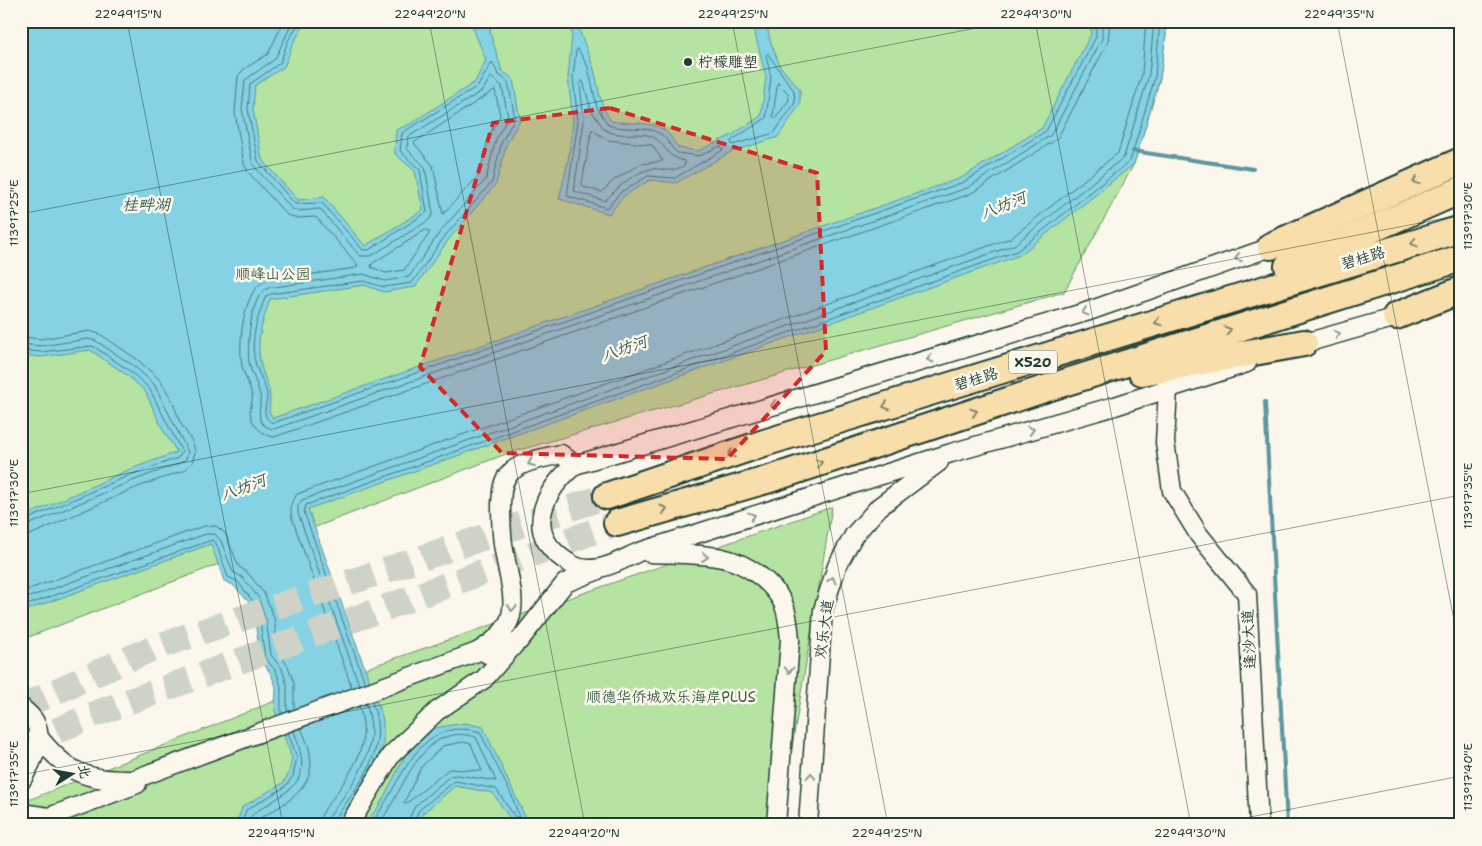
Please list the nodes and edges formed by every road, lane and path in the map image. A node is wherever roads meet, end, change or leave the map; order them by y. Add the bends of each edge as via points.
1 (1461, 160) edge
2 (1461, 190) edge
3 (1461, 195) edge
4 (1404, 214) junction
5 (1461, 229) edge
6 (1271, 246) junction
7 (1461, 258) edge
8 (1461, 290) edge
9 (1461, 301) edge
10 (1183, 314) junction
11 (1396, 316) junction
12 (1304, 343) junction
13 (1168, 389) junction
14 (1038, 391) junction
15 (951, 453) junction
16 (575, 465) junction
17 (607, 496) tunnel mouth
18 (617, 523) tunnel mouth
19 (639, 552) junction
20 (603, 568) junction
21 (519, 641) junction
22 (457, 663) junction
23 (21, 707) edge
24 (37, 735) junction
25 (200, 758) junction
26 (21, 782) edge
27 (21, 813) edge
28 (349, 825) edge
29 (776, 825) edge
30 (808, 825) edge
31 (1259, 825) edge

1 -> 6 highway
2 - 4 highway
3 - 4 highway
4 - 6 street
4 - 10 highway
5 -> 10 highway, 碧桂路 / X520
6 -> 16 street via 1086,312
14 -> 7 highway, X520
8 - 11 highway
9 - 11 street
10 -> 17 highway, 碧桂路 / X520 via 764,443
12 -> 11 street
12 - 13 street
12 - 14 highway
15 -> 13 street
13 - 31 street, 逢沙大道 via 1165,442 1172,491 1199,535 1247,594
18 -> 14 highway, X520 via 770,479
19 -> 15 street
30 -> 15 street, 欢乐大道 via 823,610 837,566 854,535 879,507
16 - 20 street via 551,490 543,505 541,527 547,542 567,562 577,568
16 -> 22 street via 561,454 531,461 509,474 502,488 501,524 514,613 496,641
19 - 20 street
19 -> 29 street, 欢乐大道 via 723,558 745,567 767,582 783,603 789,623 789,664
20 - 21 street via 565,583
21 - 22 street
21 - 28 street via 484,679 438,711 391,755
22 - 25 street
23 - 24 street via 35,722
24 - 25 street via 54,756 80,773 104,781 132,780
24 - 26 street via 34,758
25 - 27 street via 49,817

